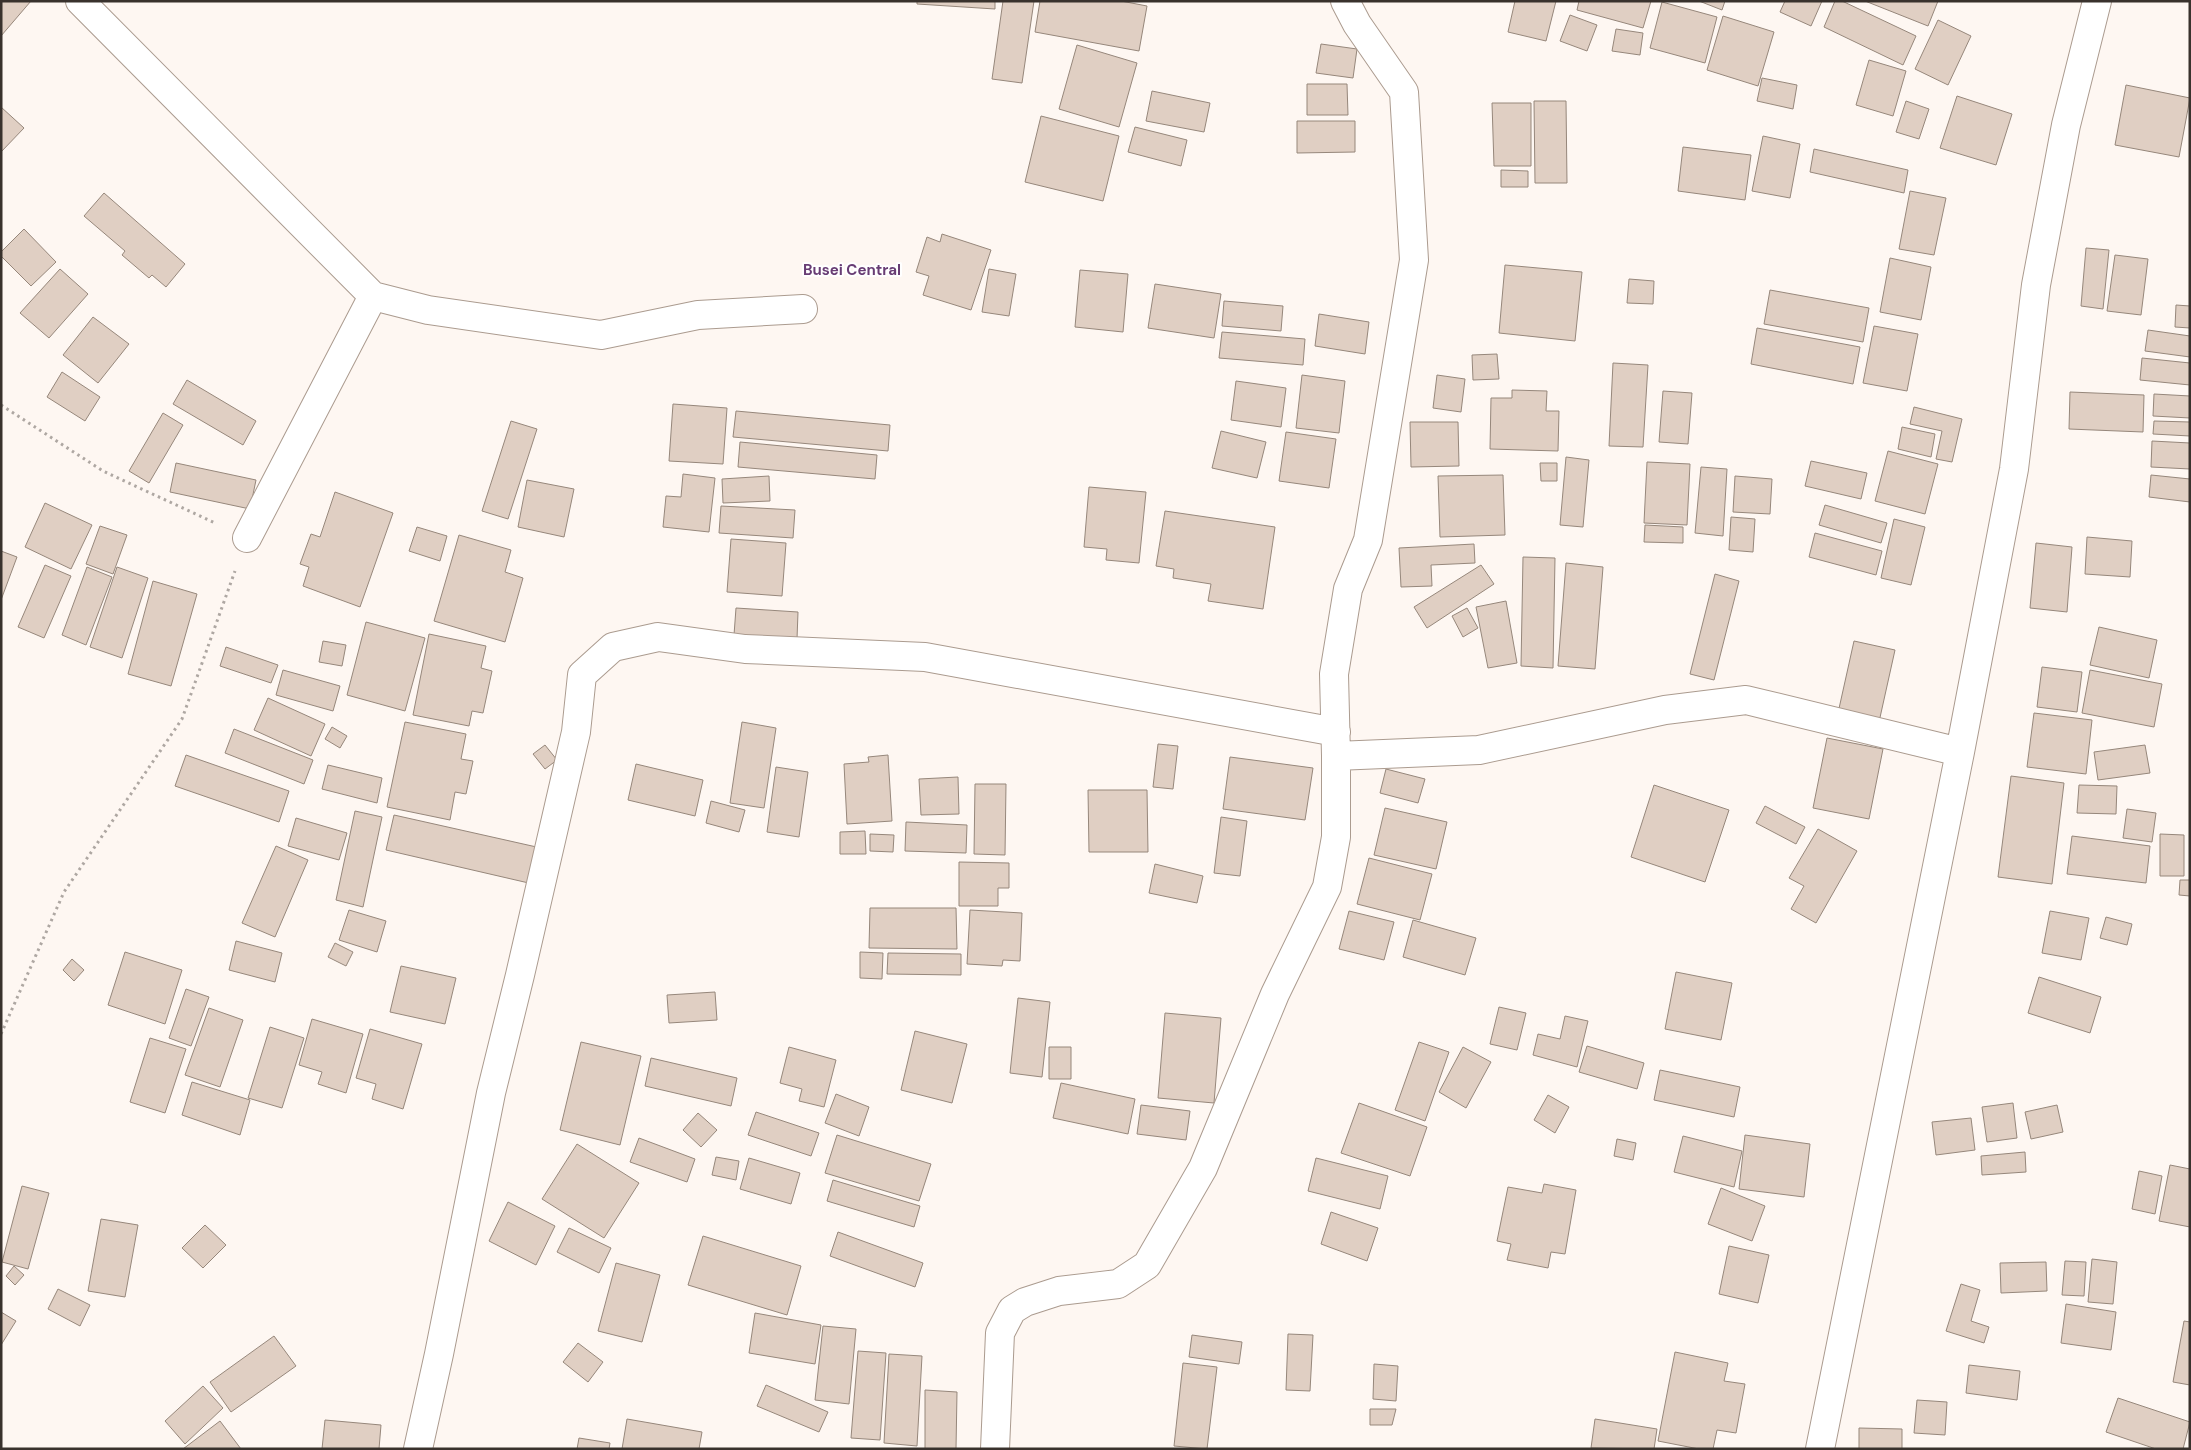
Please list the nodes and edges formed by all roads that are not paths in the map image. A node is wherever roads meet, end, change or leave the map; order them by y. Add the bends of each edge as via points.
1 (80, 1) edge
2 (1345, 1) edge
3 (2096, 1) edge
4 (373, 296) junction
5 (803, 309) dead end
6 (248, 538) road end
7 (1336, 744) junction
8 (1960, 752) junction
9 (418, 1449) edge
10 (995, 1449) edge
11 (1820, 1449) edge

1 - 4 street
2 - 7 street via 1404,92 1414,260 1368,540 1348,590 1335,665
3 - 8 street via 2066,124 2036,285 2014,468
4 - 5 street via 428,310 601,335 698,315
4 - 6 street
7 - 8 street via 1479,750 1665,710 1746,700
7 - 9 street via 925,657 745,649 658,638 613,647 582,675 576,732 491,1093
7 - 10 street via 1336,837 1327,887 1276,994 1203,1168 1147,1265 1118,1284 1059,1291 1025,1302 1012,1310 1000,1333
8 - 11 street

